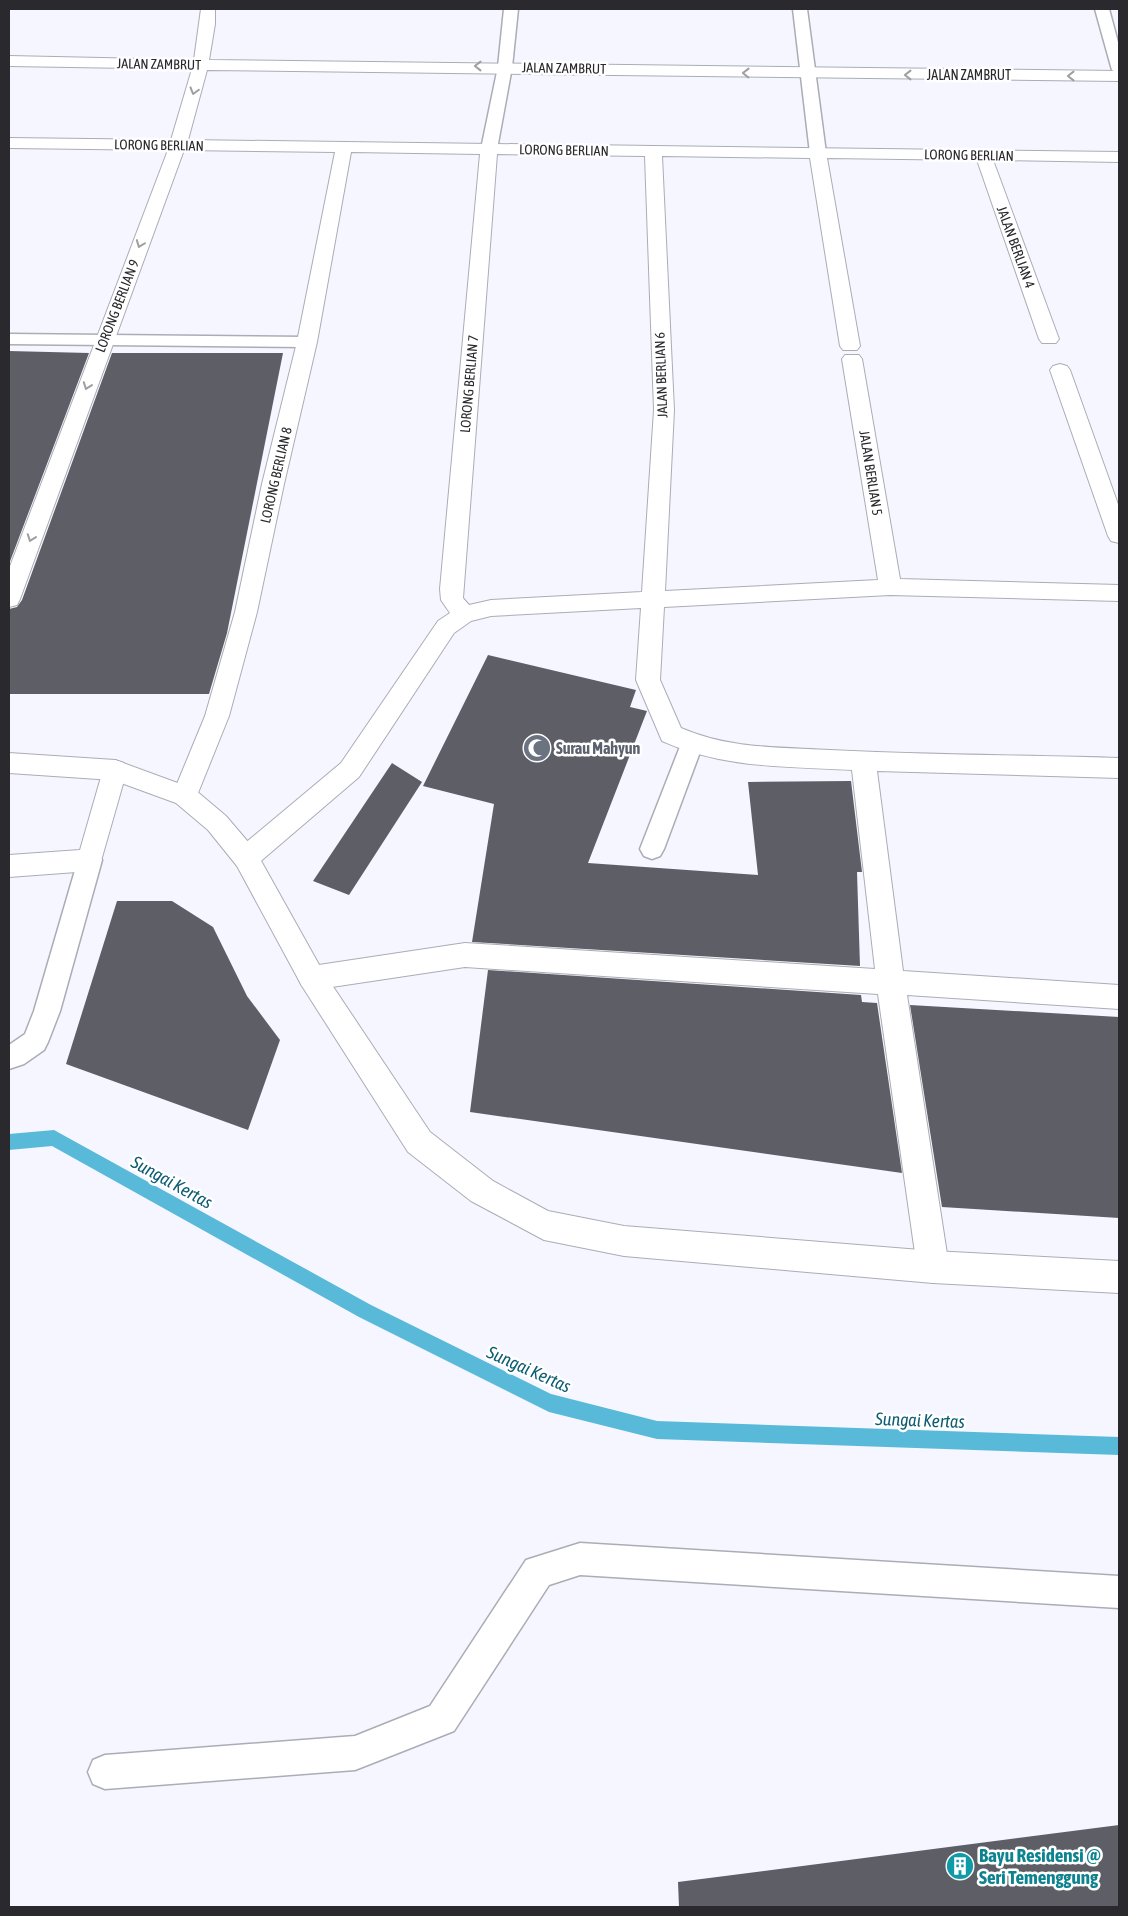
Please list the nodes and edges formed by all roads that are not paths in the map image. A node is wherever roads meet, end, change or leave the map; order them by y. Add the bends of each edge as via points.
1 (208, 9) edge
2 (511, 9) edge
3 (800, 9) edge
4 (1102, 9) edge
5 (9, 62) edge
6 (201, 66) junction
7 (505, 66) junction
8 (1119, 70) edge
9 (810, 74) junction
10 (1119, 76) edge
11 (9, 143) edge
12 (178, 145) junction
13 (344, 147) junction
14 (489, 149) junction
15 (653, 151) junction
16 (818, 153) junction
17 (983, 155) junction
18 (1119, 157) edge
19 (9, 339) edge
20 (1049, 339) dead end
21 (104, 340) junction
22 (307, 342) junction
23 (1060, 370) dead end
24 (1119, 536) edge
25 (890, 587) junction
26 (1119, 593) edge
27 (9, 599) edge
28 (654, 600) junction
29 (464, 614) junction
30 (692, 744) junction
31 (863, 762) junction
32 (9, 763) edge
33 (1119, 768) edge
34 (115, 770) junction
35 (185, 796) junction
36 (652, 848) dead end
37 (246, 858) junction
38 (90, 860) junction
39 (9, 866) edge
40 (312, 978) junction
41 (891, 984) junction
42 (1119, 997) edge
43 (9, 1057) edge
44 (933, 1267) junction
45 (1119, 1277) edge
46 (1119, 1592) edge
47 (105, 1772) dead end

1 - 6 street, LORONG BERLIAN 9
2 - 7 lane
3 - 9 lane
4 - 8 lane
5 - 6 street, JALAN ZAMBRUT
7 -> 6 street, JALAN ZAMBRUT
6 -> 12 street, LORONG BERLIAN 9
9 -> 7 street, JALAN ZAMBRUT
7 - 14 lane
10 -> 9 street, JALAN ZAMBRUT
9 - 16 lane
11 - 12 street, LORONG BERLIAN
12 - 13 street, LORONG BERLIAN
12 -> 21 street, LORONG BERLIAN 9
13 - 14 street, LORONG BERLIAN
13 - 22 street, LORONG BERLIAN 8
14 - 15 street, LORONG BERLIAN
14 - 29 street, LORONG BERLIAN 7 via 451,588 452,600
15 - 16 street, LORONG BERLIAN
15 - 28 street, JALAN BERLIAN 6 via 664,410
16 - 17 street, LORONG BERLIAN
16 - 25 street, JALAN BERLIAN 5
17 - 18 street, LORONG BERLIAN
17 - 20 street, JALAN BERLIAN 4
19 - 21 lane
21 - 22 lane
21 -> 27 street, LORONG BERLIAN 9
22 - 35 street, LORONG BERLIAN 8 via 246,612 217,716
23 - 24 street
25 - 26 street
25 - 28 street
28 - 29 street via 491,608
28 - 30 street, JALAN BERLIAN 6 via 648,680 671,734
29 - 37 street via 446,627 350,770
30 - 31 street, JALAN BERLIAN 6 via 723,753
30 - 36 lane
31 - 33 street, JALAN BERLIAN 6
31 - 41 street
32 - 34 street
34 - 35 street
34 - 38 street
35 - 37 street via 217,823
37 - 40 street
38 - 39 street
38 - 43 lane via 36,1042
40 - 41 street via 465,955
40 - 44 street via 418,1142 482,1191 544,1225 624,1241
41 - 42 street
41 - 44 street
44 - 45 street
46 - 47 lane via 580,1559 538,1572 442,1719 355,1753

